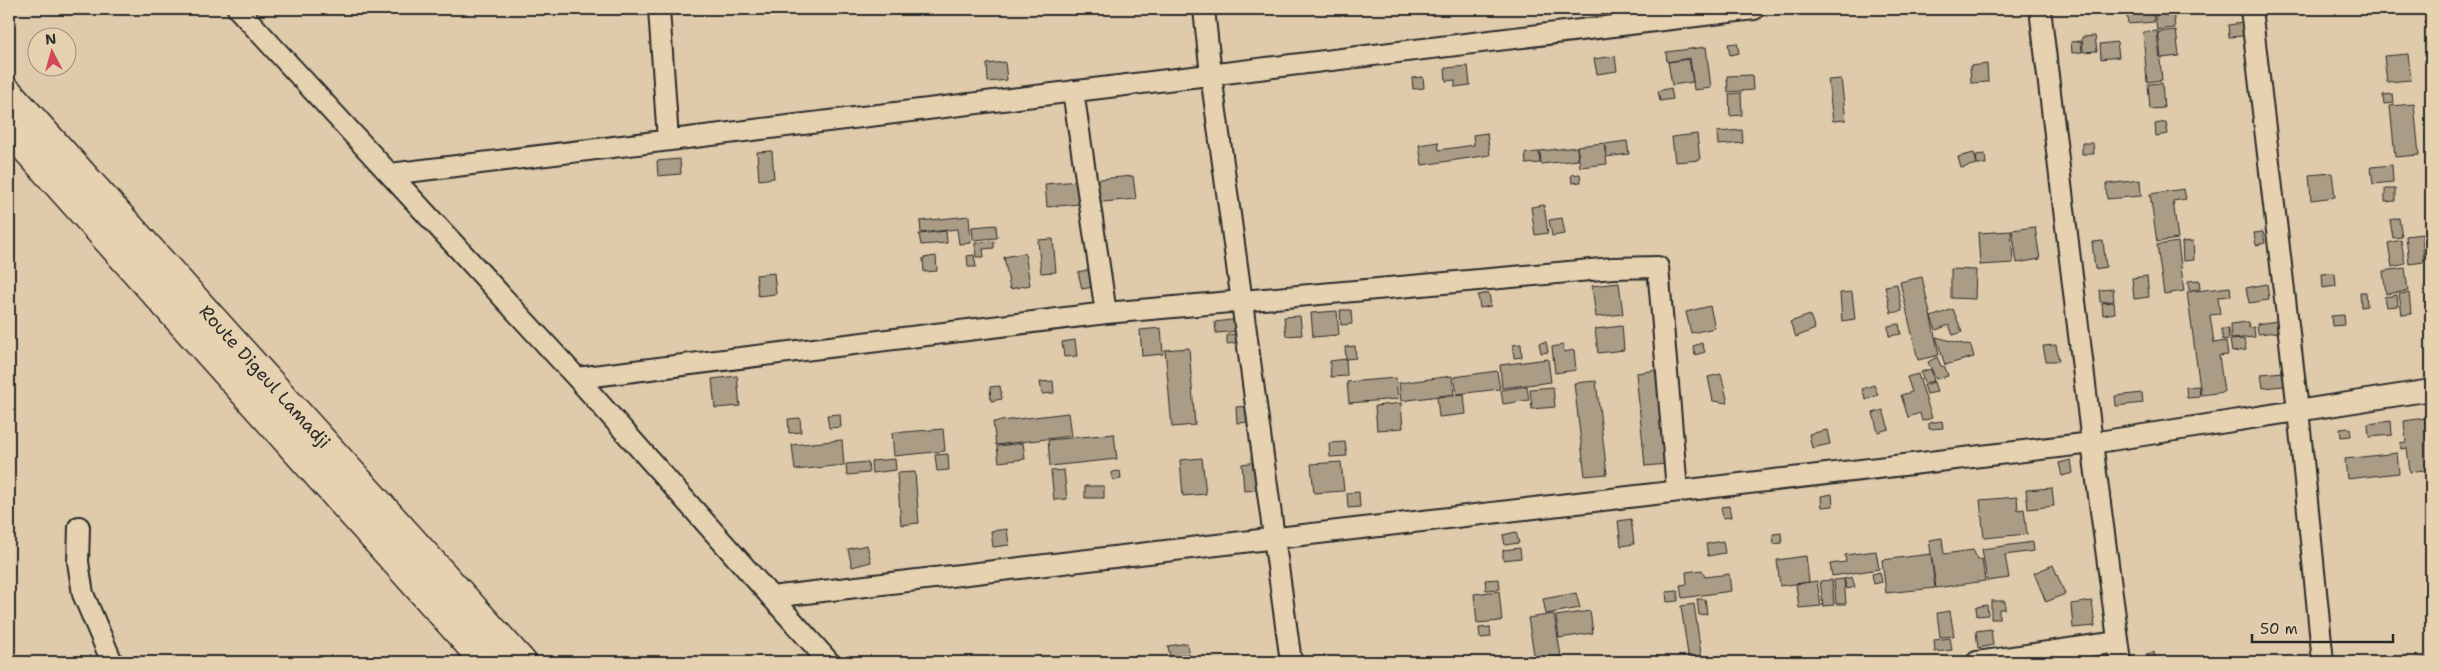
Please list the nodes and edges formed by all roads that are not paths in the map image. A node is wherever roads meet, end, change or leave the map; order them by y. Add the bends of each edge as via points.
1 (238, 9) edge
2 (659, 9) edge
3 (1204, 9) edge
4 (1754, 9) edge
5 (2040, 9) edge
6 (2250, 9) edge
7 (1211, 74) junction
8 (1073, 91) junction
9 (9, 93) edge
10 (9, 130) edge
11 (668, 140) junction
12 (390, 174) junction
13 (1242, 302) junction
14 (1106, 313) junction
15 (577, 378) junction
16 (2431, 390) edge
17 (2298, 410) junction
18 (2092, 442) junction
19 (1677, 490) junction
20 (79, 527) dead end
21 (1274, 536) junction
22 (771, 597) junction
23 (2118, 642) junction
24 (112, 662) edge
25 (486, 662) edge
26 (522, 662) edge
27 (829, 662) edge
28 (1291, 662) edge
29 (1978, 662) edge
30 (2121, 662) edge
31 (2324, 662) edge

1 - 12 street
2 - 11 street
3 - 7 street
4 - 7 street
5 - 18 street
6 - 17 street
7 - 8 street
7 - 13 street
8 - 11 street
8 - 14 street
9 - 26 main road, Route Digeul Lamadji
10 - 25 main road, Route Digeul Lamadji
11 - 12 street
12 - 15 street
13 - 14 street
13 - 19 street via 1614,268 1658,267
13 - 21 street
14 - 15 street
15 - 22 street
16 - 17 street
17 - 18 street
17 - 31 street
18 - 19 street
18 - 23 street
19 - 21 street
20 - 24 street via 78,562 83,594
21 - 22 street
21 - 28 street
22 - 27 street
23 - 29 street
23 - 30 street

